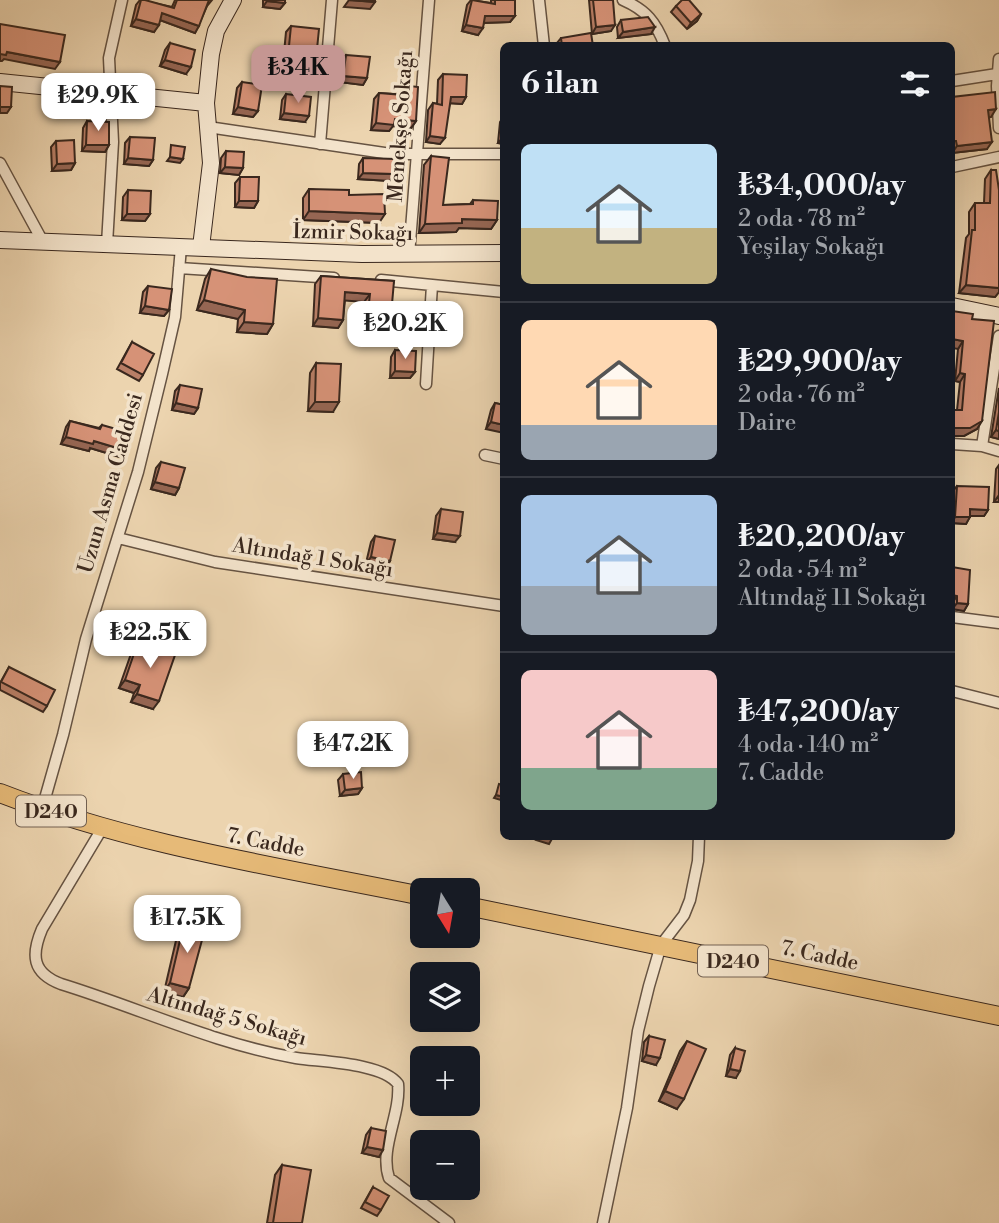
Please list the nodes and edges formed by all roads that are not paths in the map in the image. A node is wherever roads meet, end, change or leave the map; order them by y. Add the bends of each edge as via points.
1 (122, 0) edge
2 (233, 0) edge
3 (332, 0) edge
4 (429, 0) edge
5 (539, 0) edge
6 (623, 0) edge
7 (544, 42) edge
8 (663, 42) edge
9 (999, 59) edge
10 (997, 74) junction
11 (955, 81) edge
12 (0, 82) edge
13 (110, 93) junction
14 (206, 103) junction
15 (208, 127) junction
16 (999, 128) edge
17 (320, 144) junction
18 (500, 154) edge
19 (417, 156) junction
20 (999, 157) edge
21 (0, 163) edge
22 (955, 166) edge
23 (0, 240) edge
24 (43, 242) junction
25 (107, 244) junction
26 (181, 247) junction
27 (201, 247) junction
28 (500, 253) edge
29 (409, 255) junction
30 (179, 268) junction
31 (349, 278) edge
32 (363, 279) edge
33 (432, 285) junction
34 (500, 292) edge
35 (955, 307) edge
36 (999, 316) edge
37 (999, 336) edge
38 (426, 384) dead end
39 (955, 444) edge
40 (982, 446) junction
41 (999, 451) edge
42 (485, 454) dead end
43 (500, 459) edge
44 (118, 538) junction
45 (500, 606) edge
46 (955, 617) edge
47 (999, 624) edge
48 (955, 692) edge
49 (999, 703) edge
50 (0, 793) edge
51 (43, 809) junction
52 (103, 827) junction
53 (699, 840) edge
54 (410, 894) edge
55 (480, 909) edge
56 (661, 946) junction
57 (999, 1016) edge
58 (449, 1223) edge
59 (603, 1223) edge

1 - 13 street via 109,58
2 - 14 street via 216,31
3 - 17 street
4 - 19 street, Menekşe Sokağı
5 - 7 street
6 - 8 street via 651,17
9 - 10 street
10 - 11 street
10 - 16 street
12 - 13 street
13 - 14 street
13 - 25 street via 113,168
14 - 15 street
15 - 17 street
15 - 27 street via 211,163
17 - 19 street
18 - 19 street
19 - 29 street, Menekşe Sokağı
20 - 22 street
21 - 24 street
23 - 24 street, İzmir Sokağı
24 - 25 street, İzmir Sokağı
25 - 26 street, İzmir Sokağı
26 - 27 street, İzmir Sokağı
26 - 30 street, Uzun Asma Caddesi
27 - 29 street, İzmir Sokağı
28 - 29 street, İzmir Sokağı
30 - 31 street
30 - 44 street, Uzun Asma Caddesi via 175,317
32 - 33 street
33 - 34 street
33 - 38 street
35 - 36 street
37 - 40 street
39 - 40 street
40 - 41 street
42 - 43 street
44 - 45 street, Altındağ 1 Sokağı via 215,562
44 - 51 street, Uzun Asma Caddesi via 86,639
46 - 47 street
48 - 49 street
50 - 51 main road, D240
51 - 52 main road, D240
52 - 54 main road, 7. Cadde / D240 via 208,855
52 - 58 street, Altındağ 5 Sokağı via 37,941 40,972 61,984 233,1042 293,1058 386,1073 398,1084 399,1095 387,1153 389,1178
53 - 56 street via 690,900
55 - 56 main road, 7. Cadde / D240
56 - 57 main road, 7. Cadde / D240
56 - 59 street via 638,1031

